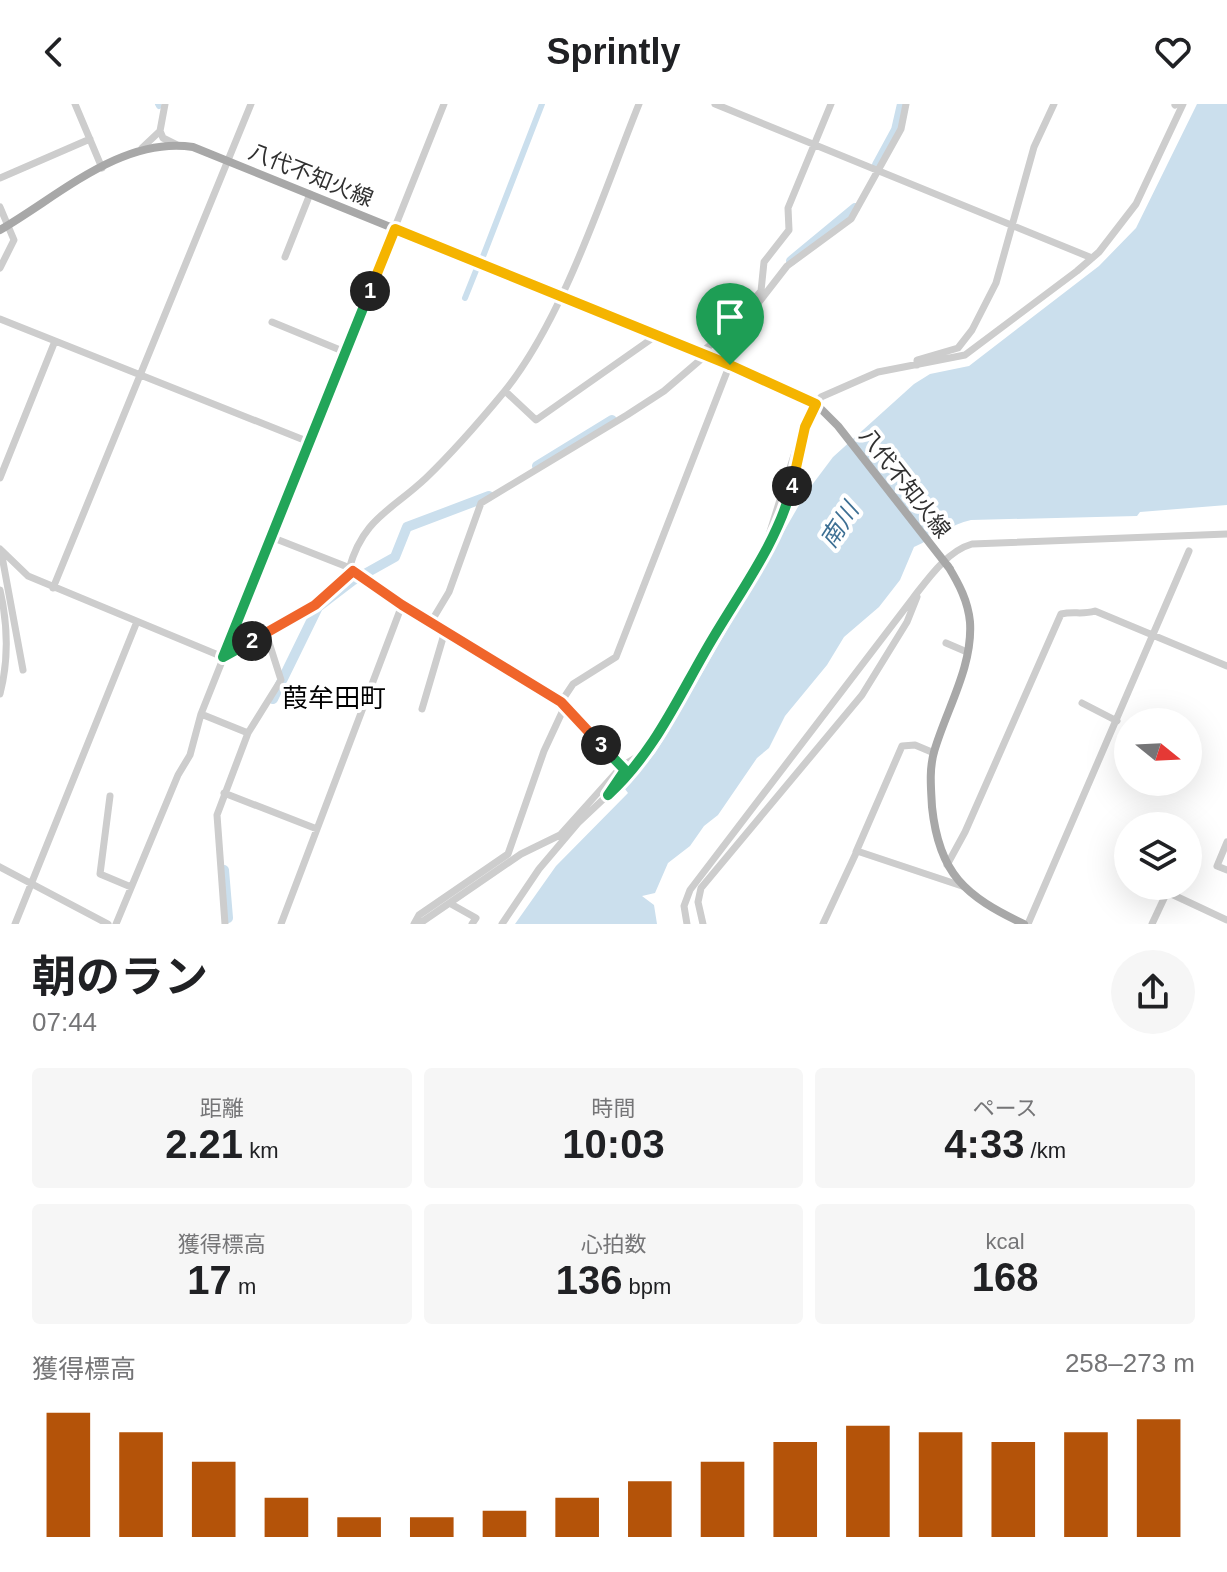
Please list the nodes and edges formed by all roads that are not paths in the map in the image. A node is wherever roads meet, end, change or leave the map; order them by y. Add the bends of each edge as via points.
1 (75, 104) edge
2 (165, 104) edge
3 (251, 104) edge
4 (444, 104) edge
5 (639, 104) edge
6 (715, 104) edge
7 (831, 104) edge
8 (906, 104) edge
9 (1054, 104) edge
10 (1178, 104) edge
11 (160, 131) junction
12 (90, 139) junction
13 (815, 144) junction
14 (177, 145) junction
15 (142, 148) junction
16 (229, 160) junction
17 (102, 168) junction
18 (876, 169) junction
19 (0, 178) edge
20 (310, 194) junction
21 (0, 207) edge
22 (1013, 223) junction
23 (4, 228) edge
24 (395, 229) junction
25 (1082, 255) junction
26 (285, 257) dead end
27 (1092, 258) junction
28 (0, 268) edge
29 (1077, 271) junction
30 (562, 296) junction
31 (0, 319) edge
32 (272, 322) dead end
33 (657, 335) junction
34 (55, 341) junction
35 (345, 352) junction
36 (704, 354) junction
37 (730, 365) junction
38 (917, 365) junction
39 (143, 374) junction
40 (505, 391) junction
41 (818, 407) junction
42 (309, 442) junction
43 (0, 478) edge
44 (1227, 534) edge
45 (271, 537) junction
46 (0, 549) edge
47 (1189, 551) dead end
48 (948, 565) junction
49 (355, 573) junction
50 (53, 588) junction
51 (0, 590) edge
52 (919, 590) junction
53 (402, 605) junction
54 (431, 622) junction
55 (136, 624) junction
56 (445, 631) junction
57 (266, 633) junction
58 (1153, 637) junction
59 (946, 643) dead end
60 (967, 652) junction
61 (223, 657) junction
62 (1227, 666) edge
63 (23, 670) dead end
64 (0, 694) edge
65 (1082, 703) dead end
66 (563, 705) junction
67 (1123, 708) edge
68 (422, 709) dead end
69 (201, 714) junction
70 (1114, 719) edge
71 (1114, 728) edge
72 (248, 733) junction
73 (648, 751) junction
74 (934, 753) junction
75 (622, 766) junction
76 (224, 793) junction
77 (608, 795) junction
78 (110, 796) dead end
79 (317, 829) junction
80 (1227, 842) edge
81 (856, 852) junction
82 (947, 865) junction
83 (0, 867) edge
84 (1227, 870) edge
85 (32, 882) junction
86 (962, 886) junction
87 (131, 887) junction
88 (451, 904) junction
89 (1227, 920) edge
90 (15, 924) edge
91 (108, 924) edge
92 (116, 924) edge
93 (225, 924) edge
94 (281, 924) edge
95 (416, 924) edge
96 (472, 924) edge
97 (502, 924) edge
98 (687, 924) edge
99 (703, 924) edge
100 (823, 924) edge
101 (1026, 924) edge
102 (1152, 924) edge

1 - 12 street
2 - 11 street
3 - 16 street
4 - 24 street
5 - 30 street
6 - 13 street
7 - 13 street
8 - 18 street via 901,129
9 - 22 street via 1034,147
10 - 27 street via 1136,204
11 - 14 street
11 - 15 street
12 - 17 street
12 - 19 street
13 - 18 street
13 - 36 street via 788,208 789,230 764,262 761,291
14 - 15 main road, 八代不知火線
14 - 16 main road, 八代不知火線
15 - 17 main road, 八代不知火線
16 - 20 main road, 八代不知火線
16 - 39 street
17 - 23 main road, 八代不知火線
18 - 22 street
18 - 37 street via 851,219 787,266 749,315
20 - 24 main road, 八代不知火線
20 - 26 street
21 - 23 street
22 - 25 street
22 - 38 street via 996,283 967,339 958,348 917,360
23 - 28 street via 14,240
24 - 30 main road, 八代不知火線
24 - 35 street
25 - 27 street
25 - 29 street
27 - 29 street
29 - 38 street via 965,355
30 - 33 main road, 八代不知火線
30 - 40 street
31 - 34 street
32 - 35 street
33 - 36 main road, 八代不知火線
33 - 40 street via 536,420
34 - 39 street
34 - 43 street
35 - 42 street
36 - 37 main road, 八代不知火線
36 - 54 street via 664,391 481,503 449,592
37 - 41 main road, 八代不知火線
37 - 66 street via 616,657 573,684
38 - 41 street via 836,388
39 - 42 street
39 - 50 street
40 - 49 street via 427,476 378,515 360,537
41 - 48 main road, 八代不知火線
41 - 73 street via 805,427 788,501 766,549
42 - 45 street
44 - 48 street via 972,544
45 - 49 street
45 - 61 street
46 - 50 street via 28,576
46 - 63 street
47 - 58 street
48 - 52 street
48 - 60 main road, 八代不知火線 via 967,604
49 - 53 street
49 - 57 street via 315,605
50 - 55 street
51 - 64 street via 6,659
52 - 98 street via 690,890 684,906
52 - 99 street via 907,622 862,695 701,888
53 - 54 street
53 - 79 street
54 - 56 street
55 - 61 street
55 - 85 street
56 - 66 street
56 - 68 street
57 - 61 street
57 - 72 street via 281,680
58 - 62 street
58 - 67 street
58 - 82 street via 1095,611 1061,614
59 - 60 street
60 - 74 main road, 八代不知火線
61 - 69 street
65 - 70 street
66 - 75 street
66 - 95 street via 508,854 419,915
69 - 72 street
69 - 87 street via 190,755
71 - 101 street
72 - 76 street
73 - 75 street
73 - 77 street
74 - 81 street via 902,746
74 - 82 main road, 八代不知火線 via 934,822
75 - 77 street via 625,770
75 - 88 street via 560,835 521,854
76 - 79 street
76 - 93 street via 215,826
77 - 97 street via 549,857
78 - 87 street via 100,874
79 - 94 street
80 - 84 street via 1217,866
81 - 86 street
81 - 100 street
82 - 86 main road, 八代不知火線
83 - 85 street
85 - 90 street
85 - 91 street
86 - 101 main road, 八代不知火線 via 985,905
87 - 92 street
88 - 95 street
88 - 96 street via 476,918
89 - 102 street via 1167,892

